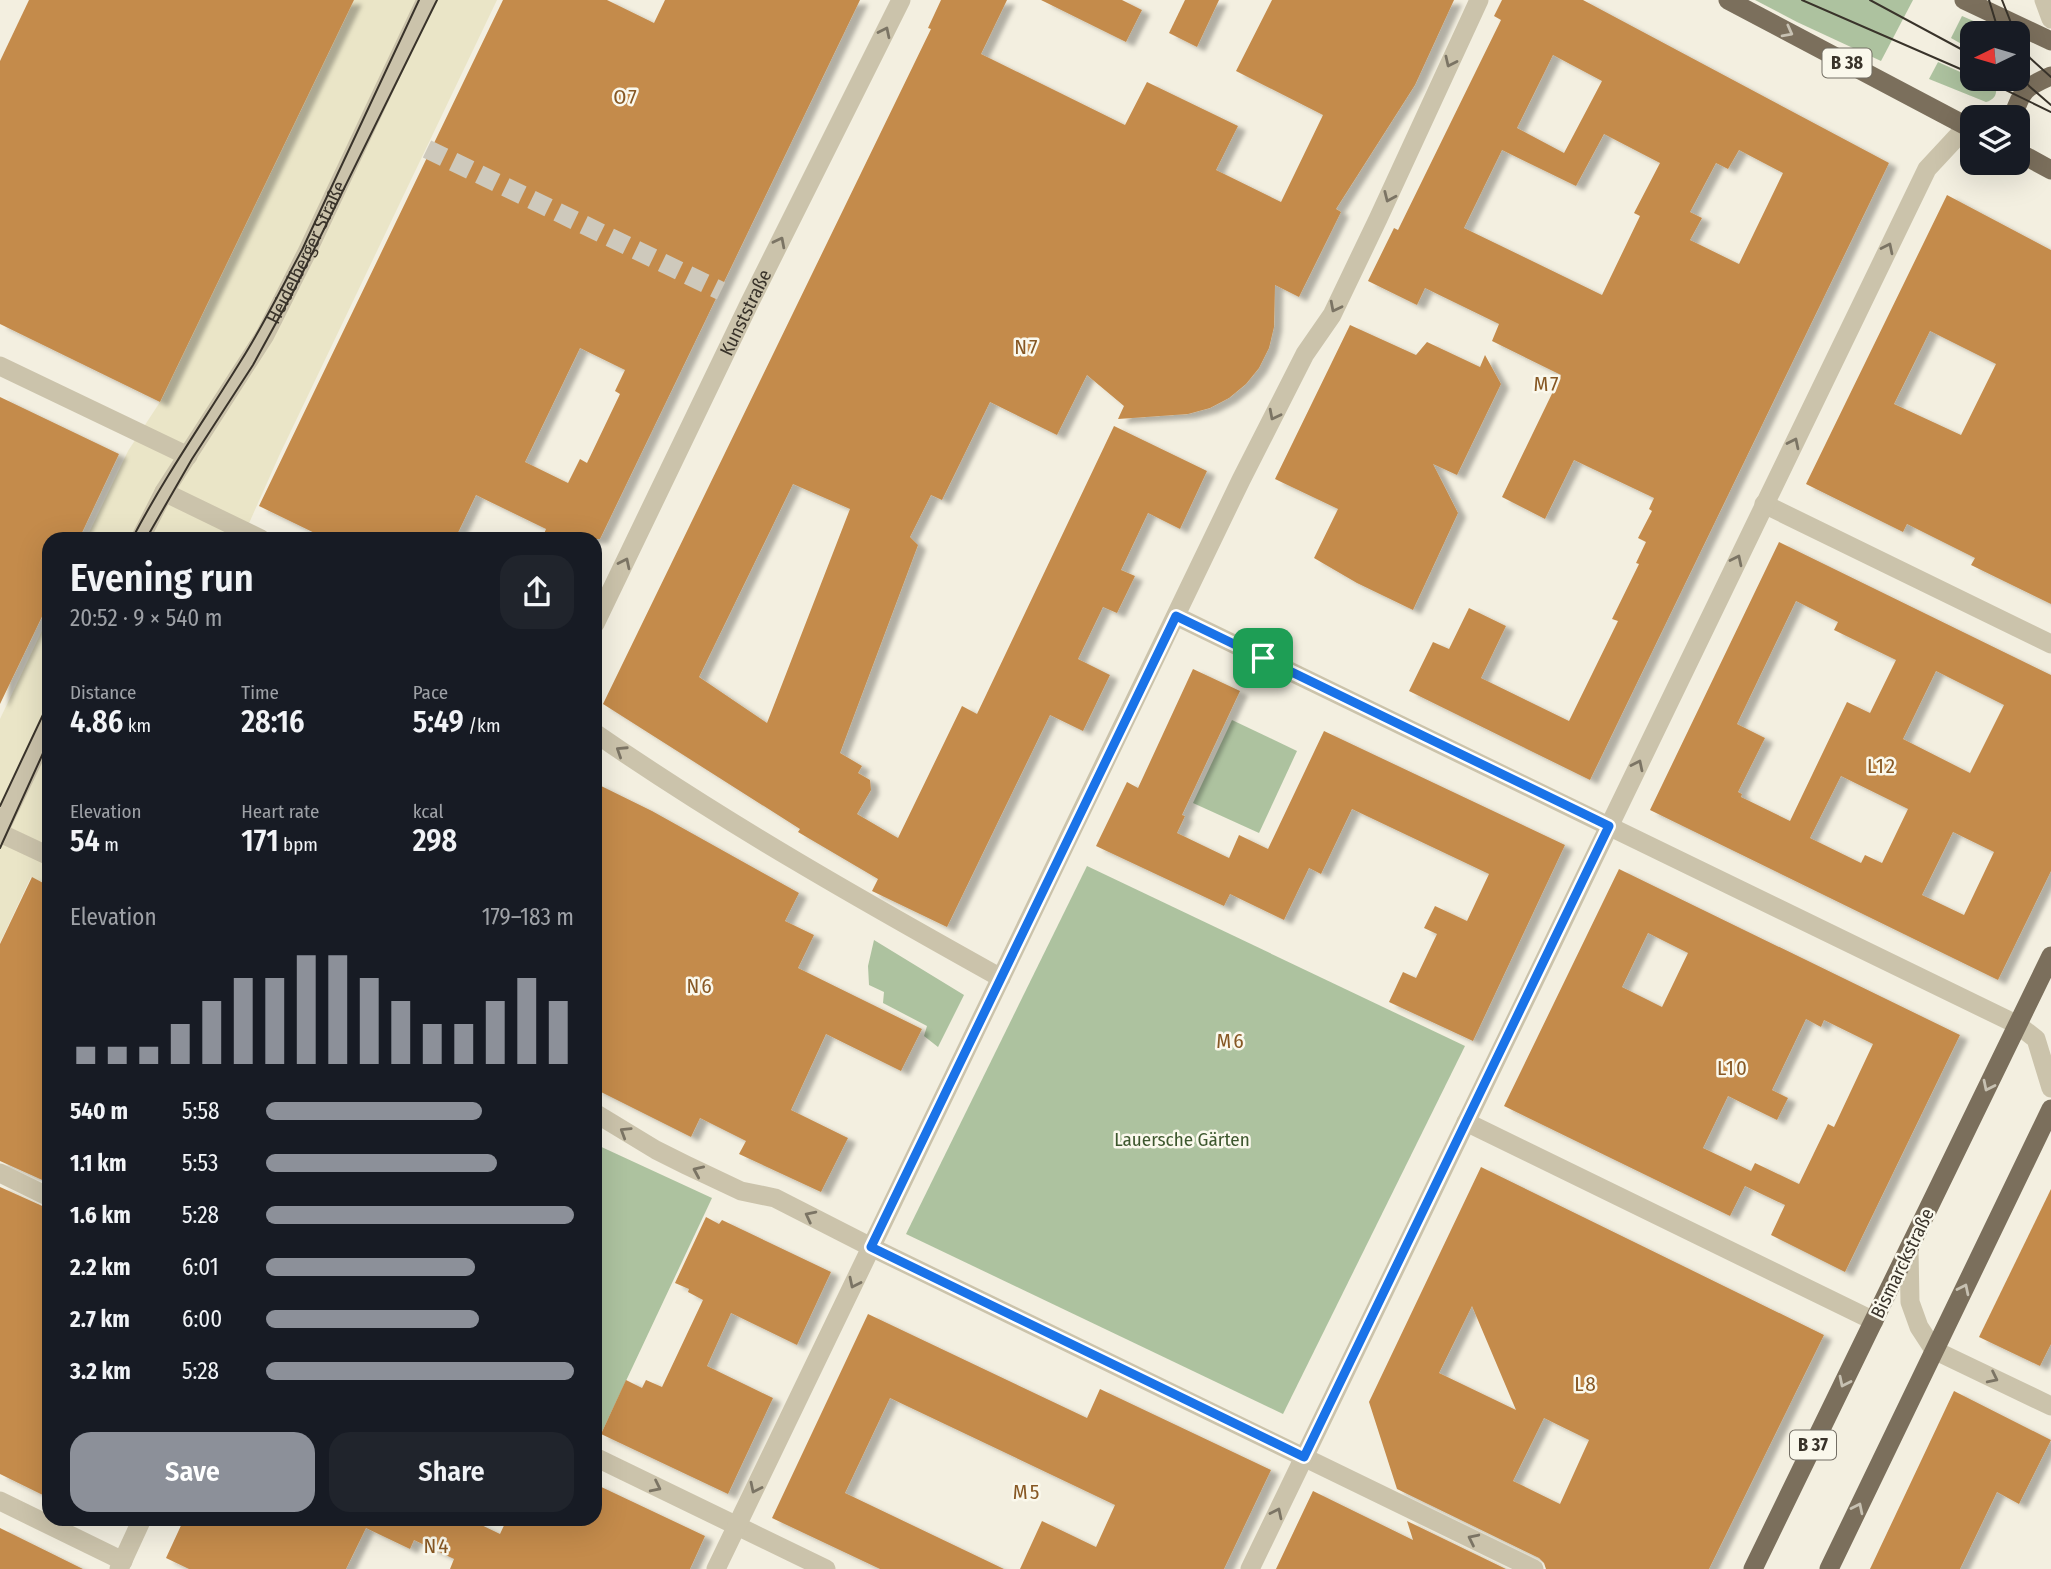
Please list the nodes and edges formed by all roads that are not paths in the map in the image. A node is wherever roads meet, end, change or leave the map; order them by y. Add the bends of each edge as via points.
1 (426, 0) edge
2 (901, 0) edge
3 (1479, 0) edge
4 (1728, 0) edge
5 (1964, 0) edge
6 (2044, 0) edge
7 (2051, 19) edge
8 (2051, 41) edge
9 (2051, 76) edge
10 (2017, 105) edge
11 (1960, 122) edge
12 (1960, 136) edge
13 (2030, 159) edge
14 (2051, 170) edge
15 (0, 366) edge
16 (188, 456) junction
17 (164, 492) junction
18 (1764, 504) junction
19 (144, 532) edge
20 (247, 532) edge
21 (602, 609) edge
22 (1176, 616) junction
23 (2051, 644) edge
24 (602, 738) edge
25 (42, 741) edge
26 (1609, 826) junction
27 (0, 831) edge
28 (42, 852) edge
29 (2051, 956) edge
30 (1001, 978) junction
31 (2018, 1025) junction
32 (2051, 1088) edge
33 (2051, 1109) edge
34 (602, 1117) edge
35 (1466, 1122) junction
36 (0, 1173) edge
37 (42, 1194) edge
38 (871, 1247) junction
39 (1909, 1250) junction
40 (1874, 1321) junction
41 (1934, 1350) junction
42 (2051, 1406) edge
43 (1304, 1457) junction
44 (602, 1460) edge
45 (0, 1501) edge
46 (42, 1522) edge
47 (49, 1526) edge
48 (140, 1526) edge
49 (737, 1526) junction
50 (127, 1566) edge
51 (716, 1569) edge
52 (826, 1569) edge
53 (1250, 1569) edge
54 (1534, 1569) edge
55 (1753, 1569) edge
56 (1829, 1569) edge

1 - 16 street, Heidelberger Straße via 277,312
21 -> 2 street, Kunststraße
3 -> 22 street via 1332,315 1305,354
4 -> 11 main road, B 38
5 - 8 main road
6 - 7 street
9 - 10 main road via 2029,86
18 -> 12 street via 1927,169
13 - 14 main road
15 - 16 street
16 - 17 street, Heidelberger Straße
17 - 19 street, Heidelberger Straße
17 - 20 street
18 - 23 street
26 -> 18 street
22 - 26 street
22 - 30 street
30 -> 24 street via 845,891
25 - 27 street
26 - 31 street
26 - 35 street
27 - 28 street
29 - 31 main road, Bismarckstraße / B 37
30 - 38 street
31 - 32 street via 2036,1038
31 -> 39 main road, Bismarckstraße / B 37
41 -> 33 main road
38 -> 34 street via 775,1198 741,1191 686,1165
35 - 40 street
35 - 43 street
36 - 37 street
38 - 43 street
38 -> 49 street
39 - 40 main road, Bismarckstraße / B 37
39 - 41 street via 1910,1302
40 -> 55 main road, Bismarckstraße / B 37
41 -> 42 street
56 -> 41 main road
53 -> 43 street
54 -> 43 street
44 -> 49 street
45 - 46 street
47 - 50 street
48 - 50 street
49 - 51 street
49 - 52 street

